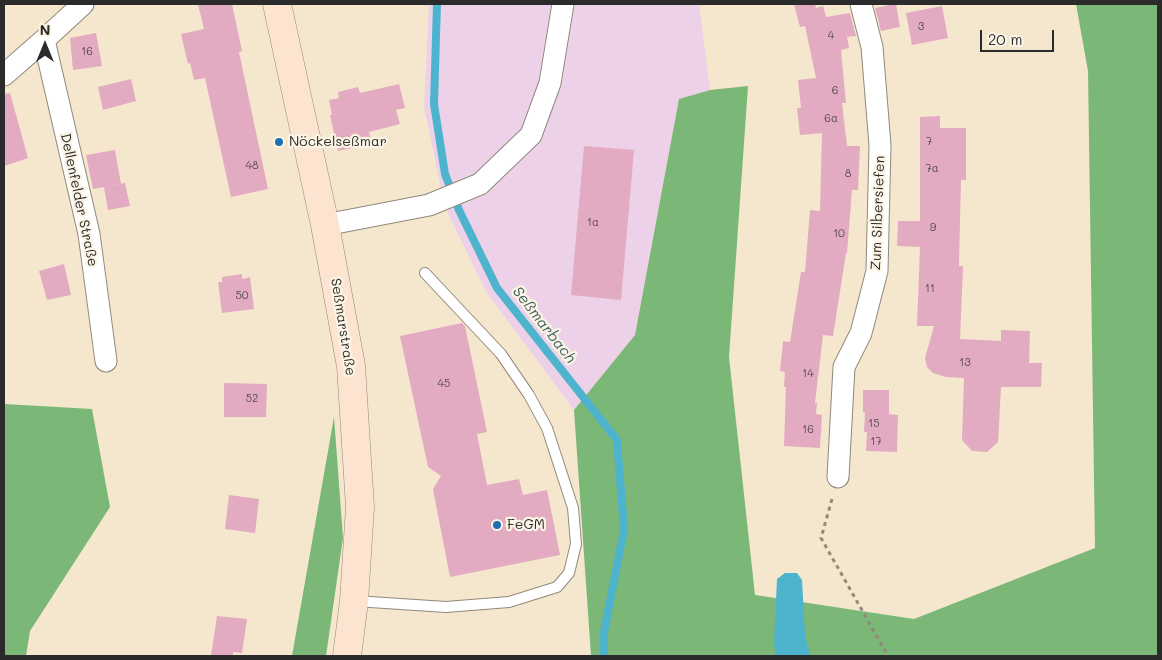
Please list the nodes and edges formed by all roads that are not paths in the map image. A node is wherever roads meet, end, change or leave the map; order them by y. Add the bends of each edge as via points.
1 (83, 4) edge
2 (277, 4) edge
3 (563, 4) edge
4 (861, 4) edge
5 (44, 40) junction
6 (4, 75) edge
7 (325, 225) junction
8 (425, 272) dead end
9 (106, 361) dead end
10 (838, 477) road end
11 (354, 601) junction
12 (347, 656) edge

1 - 5 street
2 - 7 main road, Seßmarstraße
3 - 7 street via 550,83 530,135 480,184 429,205
4 - 10 street, Zum Silbersiefen via 872,47 880,145 877,271 861,333 844,367
5 - 6 street
5 - 9 street, Dellenfelder Straße via 90,234
7 - 11 main road, Seßmarstraße via 351,366 360,507
8 - 11 lane via 501,354 529,395 546,428 573,508 576,544 569,573 557,587 509,602 446,607
11 - 12 main road, Seßmarstraße

